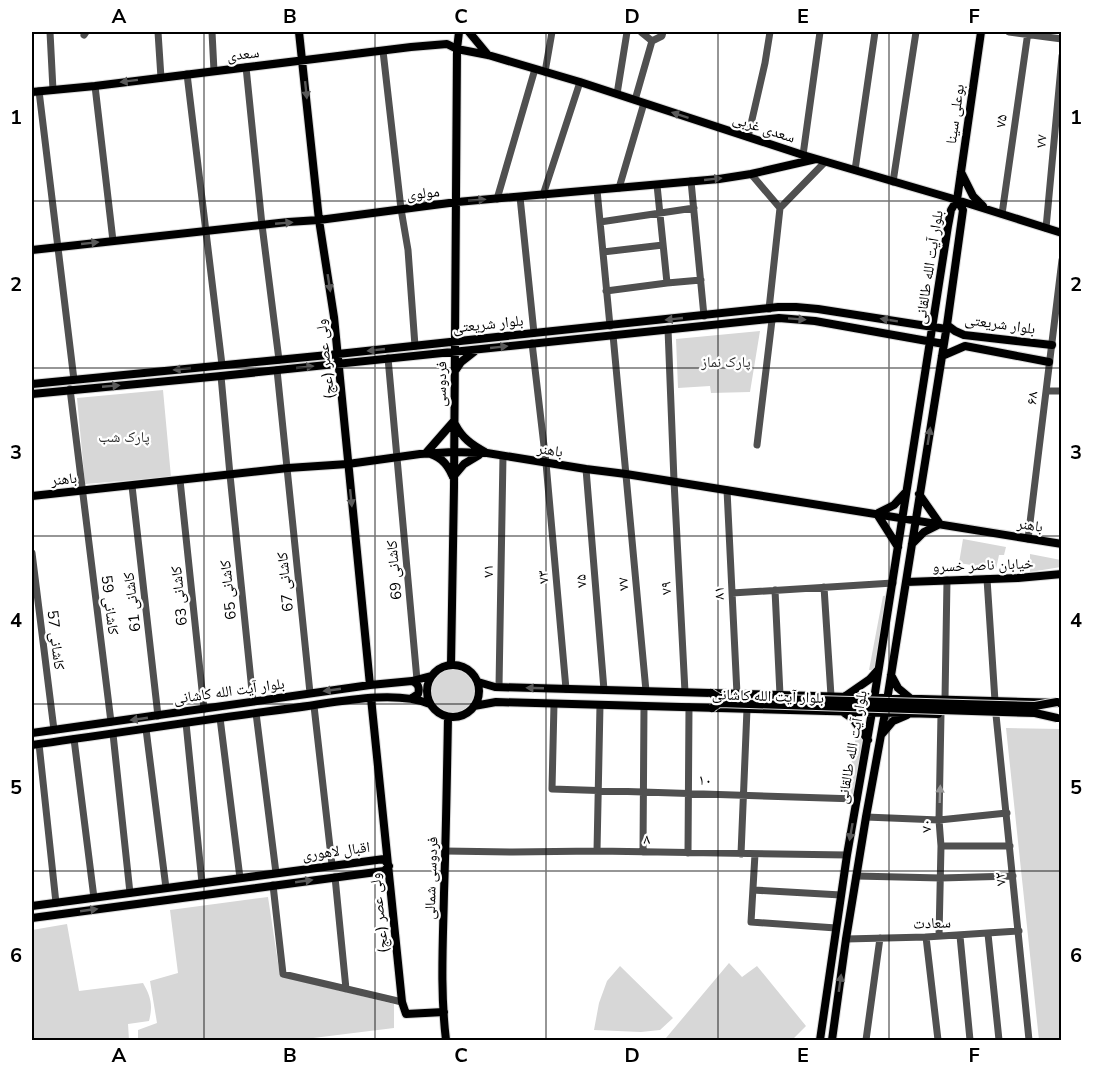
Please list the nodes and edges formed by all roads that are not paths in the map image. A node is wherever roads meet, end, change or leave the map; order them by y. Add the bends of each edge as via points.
1 (50, 32) edge
2 (158, 32) edge
3 (212, 32) edge
4 (299, 32) edge
5 (459, 32) edge
6 (469, 32) edge
7 (552, 32) edge
8 (627, 32) edge
9 (641, 32) edge
10 (663, 32) edge
11 (770, 32) edge
12 (820, 32) edge
13 (875, 32) edge
14 (916, 32) edge
15 (981, 32) edge
16 (1009, 32) edge
17 (1028, 33) edge
18 (1062, 39) edge
19 (652, 41) junction
20 (458, 49) junction
21 (383, 51) junction
22 (488, 55) junction
23 (1062, 56) edge
24 (303, 60) junction
25 (246, 67) junction
26 (535, 69) junction
27 (214, 71) junction
28 (545, 72) junction
29 (187, 74) junction
30 (161, 78) junction
31 (580, 82) junction
32 (95, 86) junction
33 (53, 90) junction
34 (35, 91) edge
35 (617, 94) junction
36 (635, 99) junction
37 (644, 103) junction
38 (748, 137) junction
39 (803, 154) junction
40 (821, 160) junction
41 (855, 170) junction
42 (961, 172) junction
43 (751, 174) junction
44 (691, 181) junction
45 (893, 182) junction
46 (657, 184) junction
47 (619, 188) junction
48 (597, 190) junction
49 (936, 194) junction
50 (543, 195) junction
51 (520, 197) junction
52 (497, 199) junction
53 (957, 200) junction
54 (457, 202) junction
55 (694, 208) junction
56 (780, 208) junction
57 (985, 208) junction
58 (401, 209) junction
59 (660, 213) junction
60 (1002, 214) junction
61 (320, 220) junction
62 (600, 222) junction
63 (262, 225) junction
64 (948, 226) junction
65 (960, 227) junction
66 (1046, 228) junction
67 (205, 231) junction
68 (1062, 233) edge
69 (113, 241) junction
70 (663, 245) junction
71 (58, 247) junction
72 (32, 250) edge
73 (603, 252) junction
74 (1062, 260) edge
75 (701, 280) junction
76 (667, 283) junction
77 (606, 291) junction
78 (769, 309) junction
79 (704, 316) junction
80 (772, 320) junction
81 (933, 327) junction
82 (947, 327) junction
83 (668, 329) junction
84 (611, 330) junction
85 (534, 333) junction
86 (964, 334) junction
87 (455, 341) junction
88 (931, 341) junction
89 (1032, 342) junction
90 (532, 343) junction
91 (944, 344) junction
92 (1052, 345) junction
93 (415, 346) junction
94 (964, 346) junction
95 (477, 349) junction
96 (455, 351) junction
97 (438, 353) junction
98 (942, 356) junction
99 (338, 358) junction
100 (388, 358) junction
101 (1030, 358) junction
102 (279, 360) junction
103 (1049, 362) junction
104 (222, 365) junction
105 (455, 369) junction
106 (277, 370) junction
107 (221, 376) junction
108 (74, 380) junction
109 (32, 384) edge
110 (70, 389) junction
111 (1062, 390) edge
112 (1046, 391) junction
113 (32, 394) edge
114 (454, 420) junction
115 (757, 445) dead end
116 (453, 452) junction
117 (426, 453) junction
118 (487, 453) junction
119 (503, 456) junction
120 (397, 458) junction
121 (546, 463) junction
122 (348, 464) junction
123 (288, 468) junction
124 (586, 469) junction
125 (626, 474) junction
126 (230, 475) junction
127 (453, 478) junction
128 (180, 480) junction
129 (674, 482) junction
130 (132, 486) junction
131 (727, 490) junction
132 (907, 490) junction
133 (82, 491) junction
134 (919, 494) junction
135 (32, 496) edge
136 (877, 514) junction
137 (902, 518) junction
138 (915, 520) junction
139 (940, 524) junction
140 (1028, 539) junction
141 (912, 544) junction
142 (1062, 544) edge
143 (898, 547) junction
144 (32, 553) edge
145 (1062, 574) edge
146 (987, 579) junction
147 (947, 580) junction
148 (906, 582) junction
149 (893, 583) junction
150 (824, 587) junction
151 (775, 591) junction
152 (732, 593) junction
153 (450, 664) junction
154 (879, 667) junction
155 (891, 675) junction
156 (431, 676) junction
157 (415, 680) junction
158 (478, 682) junction
159 (370, 685) junction
160 (497, 687) junction
161 (566, 689) junction
162 (604, 690) junction
163 (646, 691) junction
164 (685, 692) junction
165 (310, 693) junction
166 (711, 693) junction
167 (737, 694) junction
168 (780, 695) junction
169 (831, 696) junction
170 (844, 697) junction
171 (875, 697) junction
172 (371, 698) junction
173 (412, 698) junction
174 (888, 698) junction
175 (911, 698) junction
176 (945, 699) junction
177 (253, 701) junction
178 (995, 701) junction
179 (496, 702) junction
180 (1059, 703) edge
181 (430, 704) junction
182 (554, 704) junction
183 (600, 705) junction
184 (314, 706) junction
185 (474, 706) junction
186 (644, 706) junction
187 (689, 707) junction
188 (712, 708) junction
189 (204, 709) junction
190 (747, 709) junction
191 (842, 711) junction
192 (872, 712) junction
193 (256, 713) junction
194 (885, 713) junction
195 (910, 714) junction
196 (940, 714) junction
197 (996, 715) junction
198 (158, 716) junction
199 (448, 717) junction
200 (220, 718) junction
201 (1059, 718) edge
202 (111, 722) junction
203 (186, 723) junction
204 (146, 729) junction
205 (54, 730) junction
206 (32, 733) edge
207 (112, 734) junction
208 (881, 737) junction
209 (74, 739) junction
210 (868, 740) junction
211 (35, 744) edge
212 (865, 753) junction
213 (877, 755) junction
214 (599, 791) junction
215 (644, 792) junction
216 (690, 793) junction
217 (742, 795) junction
218 (857, 800) junction
219 (1007, 813) junction
220 (866, 817) junction
221 (939, 820) junction
222 (941, 846) junction
223 (1010, 846) junction
224 (445, 851) junction
225 (597, 851) junction
226 (643, 852) junction
227 (688, 853) junction
228 (741, 854) junction
229 (755, 854) junction
230 (847, 855) junction
231 (332, 865) junction
232 (388, 866) junction
233 (276, 873) junction
234 (856, 876) junction
235 (1013, 876) junction
236 (335, 877) junction
237 (240, 878) junction
238 (941, 878) junction
239 (202, 883) junction
240 (273, 885) junction
241 (166, 888) junction
242 (753, 890) junction
243 (130, 893) junction
244 (120, 894) junction
245 (842, 895) junction
246 (94, 898) junction
247 (56, 903) junction
248 (32, 906) edge
249 (121, 906) junction
250 (32, 918) edge
251 (836, 928) junction
252 (1019, 931) junction
253 (988, 934) junction
254 (939, 936) junction
255 (960, 936) junction
256 (926, 937) junction
257 (880, 938) junction
258 (846, 939) junction
259 (346, 989) junction
260 (402, 1002) junction
261 (444, 1012) junction
262 (446, 1041) edge
263 (820, 1041) edge
264 (832, 1041) edge
265 (866, 1041) edge
266 (938, 1041) edge
267 (970, 1041) edge
268 (999, 1041) edge
269 (1029, 1041) edge

1 - 33 street
2 - 30 street
3 - 27 street
4 - 24 main road, ولی عصر (عج)
5 - 20 main road, فردوسی
6 - 22 main road
7 - 28 street
8 - 35 street
9 - 19 street
10 - 19 street
11 - 38 street
12 - 39 street
13 - 41 street
14 - 45 street
15 - 42 main road, بوعلی سینا
16 - 17 street
17 - 18 street
17 - 60 street, ۷۵
19 - 36 street
20 - 21 main road, سعدی via 447,45
20 - 22 main road, سعدی غربی
20 - 54 main road, فردوسی
21 - 24 main road, سعدی
21 - 58 street
22 - 26 main road, سعدی غربی
23 - 66 street, ۷۷
24 - 25 main road, سعدی
24 -> 61 main road, ولی عصر (عج)
25 - 27 main road, سعدی
25 - 63 street
26 - 28 main road, سعدی غربی
26 - 52 street
27 - 29 main road, سعدی
28 - 31 main road, سعدی غربی
29 - 30 main road, سعدی
29 - 67 street
30 -> 32 main road, سعدی
31 - 35 main road, سعدی غربی
31 - 50 street
32 - 33 main road, سعدی
32 - 69 street
33 - 34 main road, سعدی
34 - 71 street
35 - 36 main road, سعدی غربی
36 - 37 main road, سعدی غربی
38 -> 37 main road, سعدی غربی
37 - 47 street
38 - 39 main road, سعدی غربی
39 - 40 main road, سعدی غربی
40 - 41 main road, سعدی غربی
40 - 43 main road, مولوی
40 - 56 street
41 - 45 main road, سعدی غربی
42 - 53 main road, بوعلی سینا
42 - 57 main road
44 -> 43 main road, مولوی
43 - 56 street
44 - 46 main road, مولوی
44 - 55 street
45 - 49 main road, سعدی غربی
46 - 47 main road, مولوی
46 - 59 street
47 - 48 main road, مولوی
48 - 50 main road, مولوی
48 - 62 street, ۷۷
49 - 53 main road, سعدی غربی
49 - 64 main road via 946,210
50 - 51 main road, مولوی
51 - 52 main road, مولوی
51 - 85 street
54 -> 52 main road, مولوی
53 - 57 main road, سعدی غربی
53 - 64 main road, بلوار آیت الله طالقانی
53 - 65 main road, بلوار آیت الله طالقانی via 963,210
54 - 58 main road, مولوی
54 - 87 main road, فردوسی
55 - 59 street
55 - 75 street
56 - 78 street
57 - 60 main road, سعدی غربی
57 - 65 main road via 968,214
58 - 61 main road, مولوی
58 - 93 street
59 - 62 street
59 - 70 street
60 - 66 main road, سعدی غربی
63 -> 61 main road, مولوی
61 -> 99 main road, ولی عصر (عج)
62 - 73 street, ۷۷
63 - 67 main road, مولوی
63 - 102 street
64 - 81 main road, بلوار آیت الله طالقانی
65 - 82 main road, بلوار آیت الله طالقانی
66 - 68 main road, سعدی غربی
67 - 69 main road, مولوی
67 - 104 street
71 -> 69 main road, مولوی
70 - 73 street
70 - 76 street
71 - 72 main road, مولوی
71 - 108 street
73 - 77 street, ۷۷
74 - 92 street, ۶۸
75 - 76 street
75 - 79 street
76 - 77 street
77 - 84 street, ۷۷
78 - 79 main road, بلوار شریعتی
78 - 80 main road
81 -> 78 main road, بلوار شریعتی via 818,309
79 -> 84 main road, بلوار شریعتی
80 - 83 main road, بلوار شریعتی
80 -> 88 main road, بلوار شریعتی via 807,320
80 - 115 street
81 - 82 main road, بلوار شریعتی
81 - 88 main road, بلوار آیت الله طالقانی
82 - 86 main road, بلوار شریعتی
82 - 91 main road, بلوار آیت الله طالقانی
83 - 84 main road, بلوار شریعتی
83 - 129 street, ۷۹
84 - 85 main road, بلوار شریعتی
84 - 90 main road, بلوار شریعتی
84 - 125 street, ۷۷
85 - 87 main road, بلوار شریعتی
86 - 89 main road, بلوار شریعتی
86 - 94 main road via 959,340
87 - 93 main road, بلوار شریعتی
87 - 96 main road, فردوسی
88 - 91 main road, بلوار شریعتی
88 - 132 main road, بلوار آیت الله طالقانی
89 - 92 main road, بلوار شریعتی
89 - 101 main road via 1040,351
95 -> 90 main road, بلوار شریعتی
90 - 121 street, ۷۳
91 - 98 main road, بلوار آیت الله طالقانی
92 - 103 street, ۶۸
93 -> 99 main road, بلوار شریعتی
94 - 98 main road, بلوار شریعتی
94 - 101 main road, بلوار شریعتی
95 - 96 main road, بلوار شریعتی
95 - 105 main road
96 - 97 main road, بلوار شریعتی
96 - 105 main road, فردوسی
97 - 100 main road, بلوار شریعتی
97 - 105 main road
134 -> 98 main road, بلوار آیت الله طالقانی
99 - 100 main road, بلوار شریعتی
99 - 102 main road, بلوار شریعتی
106 -> 99 main road, بلوار شریعتی
99 - 122 main road, ولی عصر (عج)
100 - 120 street, کاشانی 69
101 - 103 main road, بلوار شریعتی
102 - 104 main road, بلوار شریعتی
103 - 112 street, ۶۸
104 -> 108 main road, بلوار شریعتی
105 - 114 main road, فردوسی
106 - 107 main road, بلوار شریعتی
106 - 123 street, کاشانی 67
110 -> 107 main road, بلوار شریعتی
107 - 126 street, کاشانی 65
108 - 109 main road, بلوار شریعتی
108 - 110 main road
110 - 113 main road, بلوار شریعتی
110 - 133 street, کاشانی 59
111 - 112 street
112 - 140 street, ۶۸
114 - 116 main road, فردوسی
114 - 117 main road
114 - 118 main road via 467,440
116 - 117 main road, باهنر
116 - 118 main road, باهنر
116 - 127 main road, فردوسی
117 - 120 main road, باهنر
117 - 127 main road via 440,458
118 - 119 main road, باهنر
118 - 127 main road via 461,466
119 - 121 main road, باهنر
119 - 160 street, ۷۱
120 - 122 main road, باهنر
120 - 157 street, کاشانی 69
121 - 124 main road, باهنر
121 - 161 street, ۷۳
122 - 123 main road, باهنر
122 -> 159 main road, ولی عصر (عج)
123 - 126 main road, باهنر
123 - 165 street, کاشانی 67
124 - 125 main road, باهنر
124 - 162 street, ۷۵
125 - 129 main road, باهنر
125 - 163 street, ۷۷
126 - 128 main road, باهنر
126 - 177 street, کاشانی 65
127 - 153 main road, فردوسی
128 - 130 main road, باهنر
128 - 189 street, کاشانی 63
129 - 131 main road, باهنر
129 - 164 street, ۷۹
130 - 133 main road, باهنر
130 - 198 street, کاشانی 61
131 - 136 main road, باهنر
131 - 152 street, ۸۱
132 - 136 main road via 894,505
132 - 137 main road, بلوار آیت الله طالقانی
133 - 135 main road, باهنر
133 - 202 street, کاشانی 59
134 - 138 main road, بلوار آیت الله طالقانی
134 - 139 main road
136 - 137 main road, باهنر
136 - 143 main road
137 - 138 main road, باهنر
137 - 143 main road, بلوار آیت الله طالقانی
138 - 139 main road, باهنر
138 - 141 main road, بلوار آیت الله طالقانی
139 - 140 main road, باهنر
139 - 141 main road
140 - 142 main road, باهنر
141 - 148 main road, بلوار آیت الله طالقانی
143 - 149 main road, بلوار آیت الله طالقانی
144 - 205 street, کاشانی 57
145 - 146 main road, خیابان ناصر خسرو
146 - 147 main road, خیابان ناصر خسرو
146 - 178 street
147 - 148 main road, خیابان ناصر خسرو
147 - 176 street
148 - 155 main road, بلوار آیت الله طالقانی
149 - 150 street
149 - 154 main road, بلوار آیت الله طالقانی
150 - 151 street
150 - 169 street
151 - 152 street
151 - 168 street
152 - 167 street, ۸۱
153 - 156 main road
153 - 158 main road via 467,669
154 - 170 main road via 870,679
154 - 171 main road, بلوار آیت الله طالقانی
155 - 174 main road, بلوار آیت الله طالقانی
155 - 175 main road via 898,688
156 - 157 main road, بلوار آیت الله کاشانی
156 - 181 main road via 426,690
157 - 159 main road, بلوار آیت الله کاشانی
157 - 173 main road via 418,694
158 - 160 main road, بلوار آیت الله کاشانی
158 - 185 main road
159 -> 165 main road, بلوار آیت الله کاشانی
161 -> 160 main road, بلوار آیت الله کاشانی
160 - 179 main road via 490,690 489,696
161 - 162 main road, بلوار آیت الله کاشانی
162 - 163 main road, بلوار آیت الله کاشانی
163 - 164 main road, بلوار آیت الله کاشانی
164 - 166 main road, بلوار آیت الله کاشانی
165 - 177 main road, بلوار آیت الله کاشانی
166 - 167 main road, بلوار آیت الله کاشانی
166 - 180 main road, bridge via 719,698 1035,706
167 - 168 main road, بلوار آیت الله کاشانی
168 - 169 main road, بلوار آیت الله کاشانی
169 - 170 main road, بلوار آیت الله کاشانی
170 - 171 main road, بلوار آیت الله کاشانی
171 - 174 main road, بلوار آیت الله کاشانی
171 - 192 main road, بلوار آیت الله طالقانی
172 - 173 main road, بلوار آیت الله کاشانی
172 - 184 main road, بلوار آیت الله کاشانی
172 - 232 main road, ولی عصر (عج)
173 - 181 main road, بلوار آیت الله کاشانی
174 - 175 main road, بلوار آیت الله کاشانی
174 - 194 main road, بلوار آیت الله طالقانی
175 - 176 main road, بلوار آیت الله کاشانی
176 - 178 main road, بلوار آیت الله کاشانی
177 - 189 main road, بلوار آیت الله کاشانی
178 - 180 main road, بلوار آیت الله کاشانی
179 - 182 main road, بلوار آیت الله کاشانی
179 - 185 main road, بلوار آیت الله کاشانی
181 - 199 main road
182 - 183 main road, بلوار آیت الله کاشانی
182 - 214 street, ۱۰ via 552,789
183 - 186 main road, بلوار آیت الله کاشانی
183 - 214 street
184 - 193 main road, بلوار آیت الله کاشانی
184 - 231 street
185 - 199 main road via 462,715
186 - 187 main road, بلوار آیت الله کاشانی
186 - 215 street
187 - 188 main road, بلوار آیت الله کاشانی
187 - 216 street
188 - 190 main road, بلوار آیت الله کاشانی
188 - 201 main road, bridge via 719,703 1035,712
189 - 198 main road, بلوار آیت الله کاشانی
190 - 191 main road, بلوار آیت الله کاشانی
190 - 217 street
191 - 192 main road, بلوار آیت الله کاشانی
191 - 210 main road
192 - 194 main road, بلوار آیت الله کاشانی
192 - 210 main road, بلوار آیت الله طالقانی
193 - 200 main road, بلوار آیت الله کاشانی
193 - 233 street
194 - 195 main road, بلوار آیت الله کاشانی
194 - 208 main road, بلوار آیت الله طالقانی
195 - 196 main road, بلوار آیت الله کاشانی
195 - 208 main road via 893,721
196 - 197 main road, بلوار آیت الله کاشانی
221 -> 196 street, ۷۰
197 - 201 main road, بلوار آیت الله کاشانی
197 - 219 street, ۷۲
198 -> 202 main road, بلوار آیت الله کاشانی
199 - 224 main road, فردوسی شمالی
200 - 203 main road, بلوار آیت الله کاشانی
200 - 237 street
202 - 205 main road, بلوار آیت الله کاشانی
203 - 204 main road, بلوار آیت الله کاشانی
203 - 239 street
204 - 207 main road, بلوار آیت الله کاشانی
204 - 241 street
205 - 206 main road, بلوار آیت الله کاشانی
207 - 209 main road, بلوار آیت الله کاشانی
207 - 243 street
208 - 213 main road, بلوار آیت الله طالقانی
209 - 211 main road, بلوار آیت الله کاشانی
209 - 246 street
210 - 212 main road, بلوار آیت الله طالقانی
211 - 247 street
212 - 213 main road
212 - 218 main road, بلوار آیت الله طالقانی
213 - 220 main road, بلوار آیت الله طالقانی
214 - 215 street, ۱۰
214 - 225 street
215 - 216 street, ۱۰
215 - 226 street
216 - 217 street, ۱۰
216 - 227 street
217 - 218 street, ۱۰
217 - 228 street
218 -> 230 main road, بلوار آیت الله طالقانی
219 - 221 street
219 - 223 street, ۷۲
220 - 221 street
220 - 234 main road, بلوار آیت الله طالقانی
221 - 222 street, ۷۰
222 - 223 street
222 - 238 street, ۷۰
223 - 235 street, ۷۲
224 - 225 street, ۸
224 - 261 main road, فردوسی شمالی
225 - 226 street, ۸
226 - 227 street, ۸
227 - 228 street, ۸
228 - 229 street, ۸
229 - 230 street, ۸
229 - 242 street
230 - 245 main road, بلوار آیت الله طالقانی
231 - 232 main road, اقبال لاهوری via 384,859
231 - 233 main road, اقبال لاهوری
232 - 236 main road, اقبال لاهوری via 384,871
232 - 260 main road, ولی عصر (عج)
233 - 237 main road, اقبال لاهوری
234 - 238 street
234 - 258 main road, بلوار آیت الله طالقانی
235 - 238 street
235 - 252 street, ۷۲
240 -> 236 main road, اقبال لاهوری
236 - 259 street
237 - 239 main road, اقبال لاهوری
238 - 254 street, ۷۰
239 - 241 main road, اقبال لاهوری
240 - 249 main road, اقبال لاهوری
240 - 259 street via 282,974
241 - 243 main road, اقبال لاهوری
242 - 245 street
242 - 251 street via 751,922
243 - 244 main road, اقبال لاهوری
244 - 246 main road, اقبال لاهوری
244 - 249 main road
245 - 251 main road, بلوار آیت الله طالقانی
246 - 247 main road, اقبال لاهوری
247 - 248 main road, اقبال لاهوری
250 -> 249 main road, اقبال لاهوری
251 - 263 main road, بلوار آیت الله طالقانی
252 - 253 street, سعادت
252 - 269 street, ۷۲
253 - 255 street, سعادت
253 - 268 street
254 - 255 street, سعادت
254 - 256 street, سعادت
255 - 267 street
256 - 257 street, سعادت
256 - 266 street
257 - 258 street, سعادت
257 - 265 street
264 -> 258 main road, بلوار آیت الله طالقانی
259 - 260 street
260 - 261 main road via 406,1014
261 - 262 main road, فردوسی شمالی

